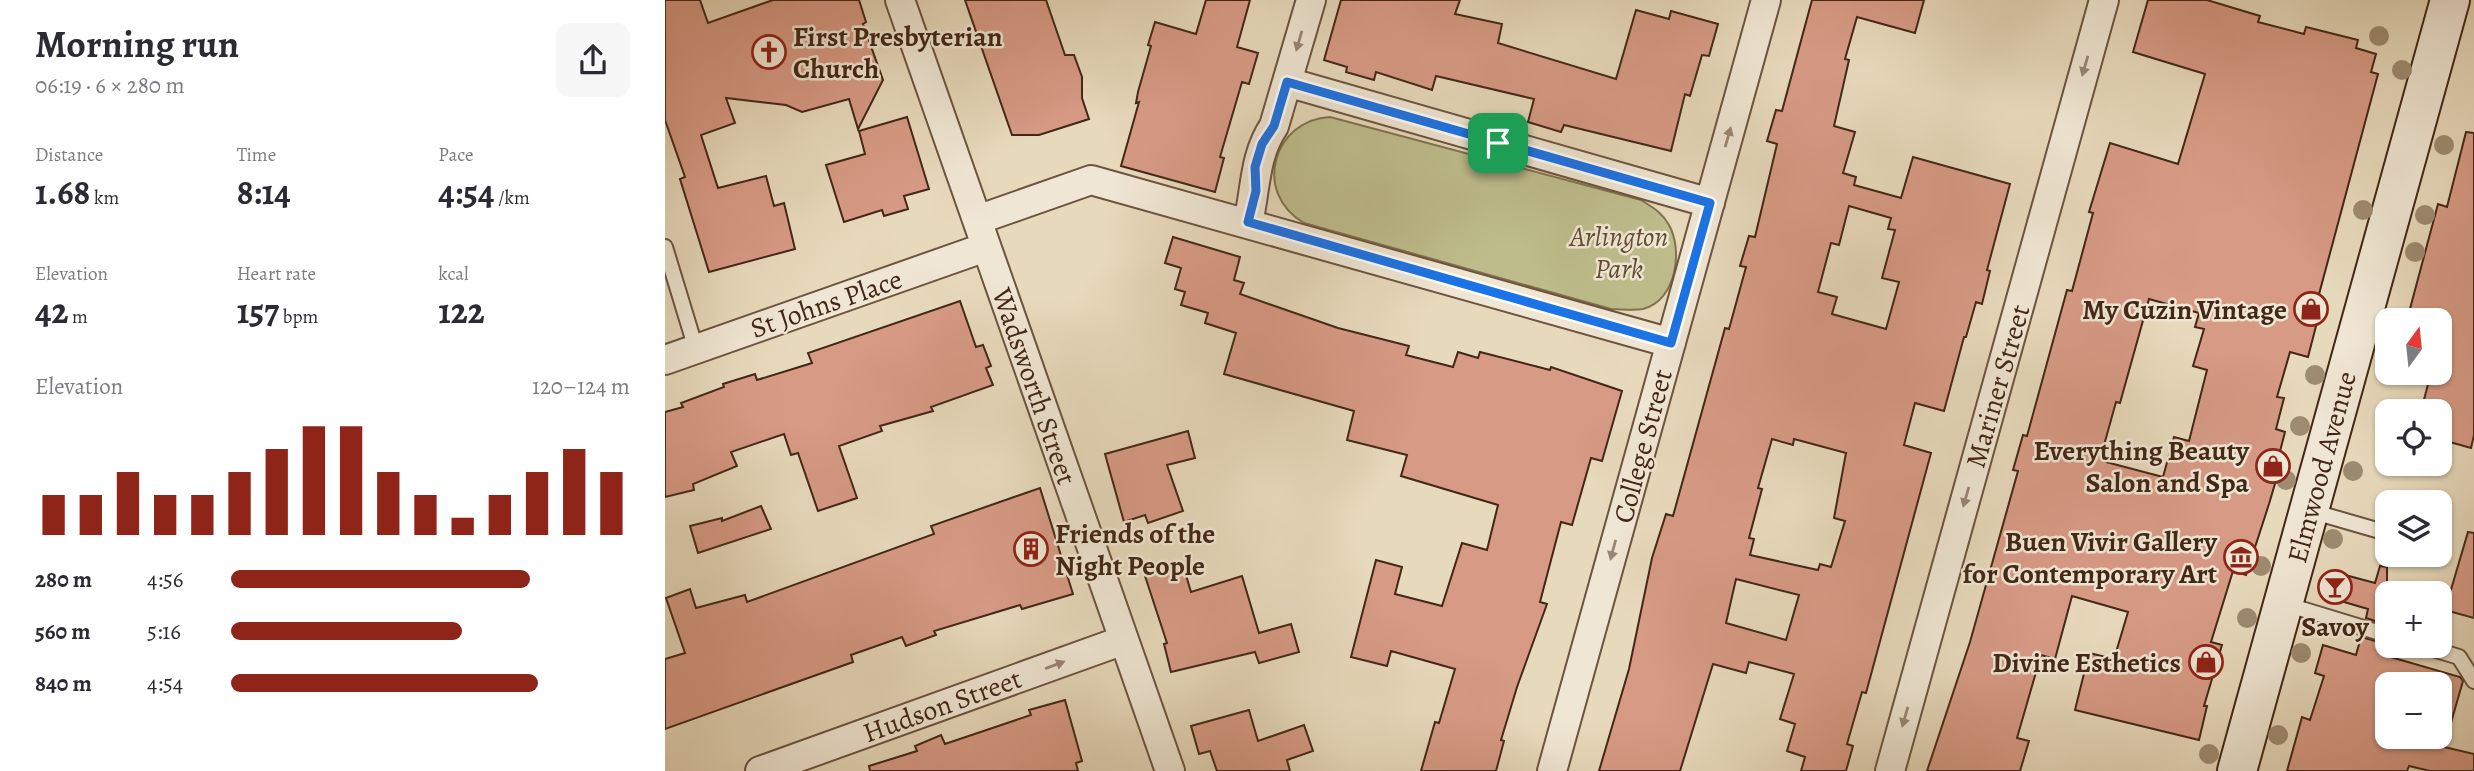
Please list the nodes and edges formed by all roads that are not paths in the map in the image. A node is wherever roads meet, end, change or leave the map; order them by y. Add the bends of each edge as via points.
1 (900, 0) edge
2 (1311, 0) edge
3 (1766, 0) edge
4 (2104, 0) edge
5 (2448, 6) edge
6 (1287, 82) junction
7 (1710, 203) junction
8 (977, 220) junction
9 (1248, 222) junction
10 (665, 247) edge
11 (986, 247) junction
12 (1671, 343) junction
13 (696, 349) junction
14 (665, 360) edge
15 (2309, 510) junction
16 (2375, 529) edge
17 (2284, 603) junction
18 (2375, 631) edge
19 (1124, 640) junction
20 (2452, 655) edge
21 (2474, 681) edge
22 (760, 771) edge
23 (1170, 771) edge
24 (1552, 771) edge
25 (1890, 771) edge
26 (2238, 771) edge

1 - 8 street, Wadsworth Street
2 -> 6 street
7 -> 3 street, College Street
4 -> 25 street, Mariner Street
5 - 15 street, Elmwood Avenue
6 - 7 street
6 - 9 street via 1255,167 1256,191
7 - 12 street, College Street
8 - 9 street via 1091,180
8 - 11 street, Wadsworth Street
9 - 12 street
10 - 13 lane
11 - 13 street, St Johns Place
11 - 19 street, Wadsworth Street
12 -> 24 street, College Street
13 - 14 street, St Johns Place
15 - 16 lane
15 - 17 street, Elmwood Avenue
17 - 18 lane
17 - 26 street, Elmwood Avenue
22 -> 19 street, Hudson Street
19 - 23 street, Wadsworth Street
20 - 21 lane via 2459,657

